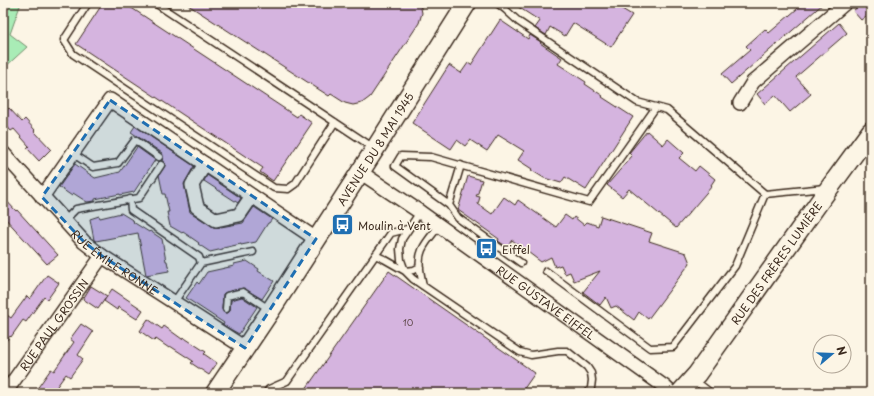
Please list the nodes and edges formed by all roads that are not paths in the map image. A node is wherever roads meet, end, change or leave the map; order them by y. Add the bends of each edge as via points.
1 (88, 3) edge
2 (155, 3) edge
3 (467, 3) edge
4 (497, 3) edge
5 (845, 3) edge
6 (740, 103) dead end
7 (656, 107) junction
8 (334, 122) junction
9 (871, 131) edge
10 (375, 148) junction
11 (3, 153) edge
12 (72, 153) junction
13 (159, 157) dead end
14 (205, 164) junction
15 (161, 165) dead end
16 (461, 166) junction
17 (360, 172) junction
18 (829, 188) junction
19 (765, 194) junction
20 (42, 196) junction
21 (252, 196) junction
22 (130, 199) junction
23 (449, 205) junction
24 (420, 212) junction
25 (64, 220) junction
26 (439, 226) junction
27 (407, 229) junction
28 (316, 239) junction
29 (253, 252) dead end
30 (375, 255) junction
31 (102, 256) junction
32 (201, 263) junction
33 (521, 263) dead end
34 (420, 267) junction
35 (405, 271) junction
36 (546, 271) dead end
37 (423, 286) junction
38 (174, 302) junction
39 (226, 309) dead end
40 (271, 310) junction
41 (245, 348) junction
42 (692, 379) junction
43 (5, 393) edge
44 (215, 393) edge
45 (266, 393) edge
46 (588, 393) edge
47 (670, 393) edge
48 (680, 393) edge
49 (711, 393) edge

1 - 8 lane via 64,40 73,54 274,188 288,189 295,184
2 - 8 lane
3 - 10 street, AVENUE DU 8 MAI 1945
4 - 7 lane via 519,22 636,102
5 - 6 street via 752,82
7 - 16 lane via 590,202
7 - 19 lane via 667,110
8 - 10 lane
9 - 18 street, RUE DES FRÈRES LUMIÈRE
10 - 17 street, AVENUE DU 8 MAI 1945
11 - 20 street, RUE ÉMILE RONNE
12 - 13 lane via 93,167 118,163 135,140
12 - 14 street via 110,100
12 - 20 street
14 - 21 street
14 - 21 street via 192,185 197,207 216,220 239,215
15 - 22 lane via 139,198
16 - 23 lane
16 - 23 lane via 431,157 401,156 395,166
17 - 24 street, RUE GUSTAVE EIFFEL
17 - 28 street, AVENUE DU 8 MAI 1945
18 - 19 lane
18 - 42 street, RUE DES FRÈRES LUMIÈRE
19 - 36 lane via 735,266 673,347 650,348
20 - 25 street, RUE ÉMILE RONNE
21 - 28 street
22 - 25 lane via 76,209
22 - 32 lane via 131,210 200,257
23 - 33 lane via 458,218
24 - 26 street, RUE GUSTAVE EIFFEL
24 - 27 lane
25 - 31 street, RUE ÉMILE RONNE via 84,242
26 - 34 lane via 421,252
26 - 47 street, RUE GUSTAVE EIFFEL via 666,387
27 - 30 lane via 391,233
27 - 35 lane via 400,249
28 - 40 street, AVENUE DU 8 MAI 1945
29 - 32 lane
30 - 35 lane
30 - 45 lane via 287,381
31 - 38 street, RUE ÉMILE RONNE
31 - 43 street, RUE PAUL GROSSIN
32 - 38 lane
34 - 35 lane
34 - 37 lane
35 - 37 lane
37 - 46 lane via 520,352 531,355 566,352 587,367 591,373 592,384
38 - 41 street, RUE ÉMILE RONNE
39 - 40 lane via 227,296 243,292
40 - 41 street, AVENUE DU 8 MAI 1945
41 - 44 street, AVENUE DU 8 MAI 1945
42 - 48 street, RUE DES FRÈRES LUMIÈRE
42 - 49 lane

